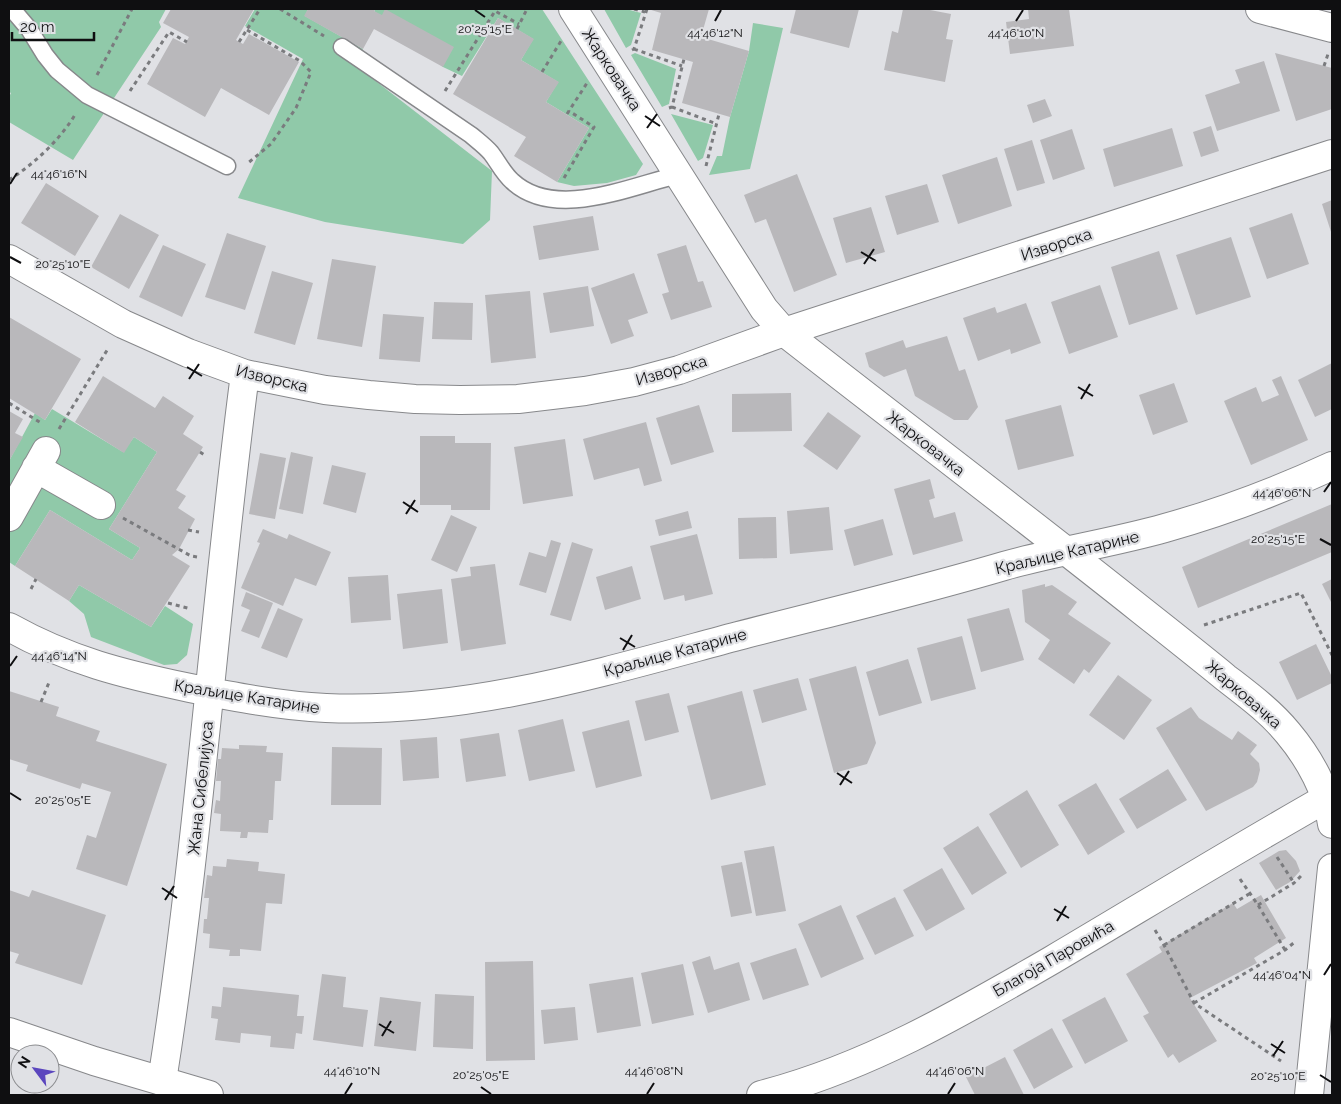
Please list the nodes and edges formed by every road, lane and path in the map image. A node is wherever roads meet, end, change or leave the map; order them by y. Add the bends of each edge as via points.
1 (12, 9) edge
2 (132, 9) edge
3 (260, 9) edge
4 (280, 9) edge
5 (527, 9) edge
6 (634, 9) edge
7 (1260, 9) edge
8 (646, 11) edge
9 (570, 21) edge
10 (519, 24) junction
11 (1332, 28) edge
12 (517, 29) dead end
13 (247, 30) junction
14 (187, 42) dead end
15 (239, 42) dead end
16 (342, 47) joint
17 (634, 49) junction
18 (630, 51) dead end
19 (684, 59) dead end
20 (682, 66) junction
21 (542, 72) dead end
22 (588, 81) dead end
23 (87, 95) junction
24 (443, 95) dead end
25 (672, 107) junction
26 (666, 109) dead end
27 (117, 111) junction
28 (719, 114) dead end
29 (74, 117) dead end
30 (717, 124) junction
31 (1332, 154) edge
32 (227, 166) joint
33 (705, 168) dead end
34 (678, 175) junction
35 (564, 178) dead end
36 (9, 180) edge
37 (9, 259) edge
38 (784, 332) junction
39 (104, 356) dead end
40 (246, 374) junction
41 (9, 403) edge
42 (67, 417) dead end
43 (42, 424) dead end
44 (200, 452) dead end
45 (205, 456) dead end
46 (1332, 466) edge
47 (101, 505) joint
48 (9, 517) edge
49 (1068, 551) junction
50 (192, 556) dead end
51 (36, 579) dead end
52 (31, 589) dead end
53 (168, 603) dead end
54 (193, 610) dead end
55 (1219, 621) dead end
56 (9, 627) edge
57 (1332, 654) edge
58 (50, 680) dead end
59 (210, 692) junction
60 (41, 702) dead end
61 (1330, 806) edge
62 (1272, 850) dead end
63 (1332, 868) edge
64 (1236, 872) dead end
65 (1306, 872) dead end
66 (1294, 883) junction
67 (1249, 894) junction
68 (1258, 905) junction
69 (1152, 926) dead end
70 (1300, 936) dead end
71 (1164, 945) junction
72 (1285, 950) junction
73 (1194, 1003) junction
74 (9, 1032) edge
75 (1281, 1061) dead end
76 (162, 1082) junction
77 (209, 1095) edge
78 (761, 1095) edge
79 (1309, 1095) edge

1 - 23 lane via 57,70
2 - 23 path
3 - 13 path
4 - 16 path
5 - 10 path
6 - 8 path
7 - 11 street
8 - 17 path
9 - 21 path
9 - 34 street, Жарковачка
10 - 12 path
10 - 24 path via 495,11
13 - 15 path
13 - 32 path via 300,61 311,72 296,108 271,144 246,165
14 - 27 path via 169,32
16 - 34 lane via 471,135 489,151 512,181 541,197 570,201 596,197
17 - 18 path
17 - 20 path
19 - 20 path
20 - 25 path
22 - 35 path via 568,113 594,127
23 - 27 lane
25 - 26 path
25 - 30 path
27 - 32 lane
28 - 30 path
29 - 36 path via 36,159
30 - 33 path
31 - 38 street, Изворска
34 - 38 street, Жарковачка via 764,309
37 - 40 street, Изворска via 123,324 188,354
38 - 40 street, Изворска via 652,377 585,391 518,399 388,397 325,390
38 - 49 street, Жарковачка
39 - 42 path
40 - 59 street, Жана Сибелијуса via 233,465
41 - 43 path
44 - 45 path
46 - 49 street, Краљице Катарине via 1230,509 1164,529
47 - 48 street via 41,459
47 - 50 path
49 - 59 street, Краљице Катарине via 504,695 445,704 325,708
49 - 61 street, Жарковачка via 1276,720 1303,754
51 - 52 path
53 - 54 path
55 - 57 path via 1301,593
56 - 59 street, Краљице Катарине via 58,652 103,668
58 - 60 path
59 - 76 street, Жана Сибелијуса via 185,924
61 - 78 street, Благоја Паровића via 921,1033 862,1061 790,1088
62 - 66 path
63 - 79 street
64 - 67 path
65 - 66 path
66 - 68 path
67 - 68 path
67 - 71 path
68 - 72 path
69 - 71 path
70 - 72 path
71 - 73 path
72 - 73 path
73 - 75 path
74 - 76 street
76 - 77 street

